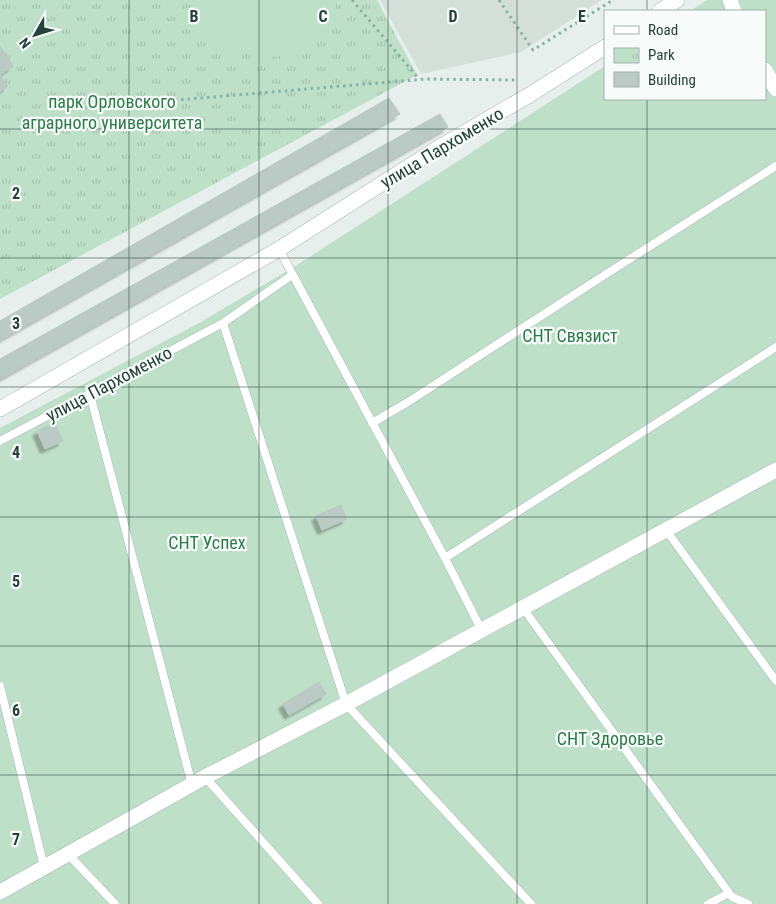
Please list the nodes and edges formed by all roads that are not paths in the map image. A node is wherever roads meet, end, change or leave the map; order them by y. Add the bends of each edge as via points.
1 (677, 0) edge
2 (662, 10) edge
3 (604, 48) edge
4 (766, 72) edge
5 (776, 88) edge
6 (776, 166) edge
7 (279, 249) junction
8 (292, 275) junction
9 (223, 323) junction
10 (776, 347) edge
11 (90, 394) junction
12 (0, 409) edge
13 (372, 423) junction
14 (0, 441) edge
15 (776, 470) edge
16 (666, 530) junction
17 (445, 558) junction
18 (523, 608) junction
19 (482, 631) junction
20 (776, 681) edge
21 (0, 686) edge
22 (346, 704) junction
23 (198, 781) junction
24 (68, 854) junction
25 (44, 867) junction
26 (0, 892) edge
27 (729, 893) junction
28 (115, 904) edge
29 (318, 904) edge
30 (531, 904) edge
31 (708, 904) edge
32 (748, 904) edge

1 - 2 street
3 - 7 street, улица Пархоменко
4 - 5 street
6 - 13 lane
7 - 8 lane
7 - 12 street, улица Пархоменко
8 - 9 lane, улица Пархоменко
8 - 13 lane
9 - 11 lane, улица Пархоменко
9 - 22 lane
10 - 17 lane
11 - 14 lane, улица Пархоменко
11 - 23 lane
13 - 17 lane
15 - 16 street
16 - 18 street
16 - 20 lane
17 - 19 lane
18 - 19 street
18 - 27 lane
19 - 22 street
21 - 25 lane
22 - 23 street
22 - 30 lane
23 - 24 street
23 - 29 lane
24 - 25 street
24 - 28 lane
25 - 26 street
27 - 31 lane
27 - 32 lane

